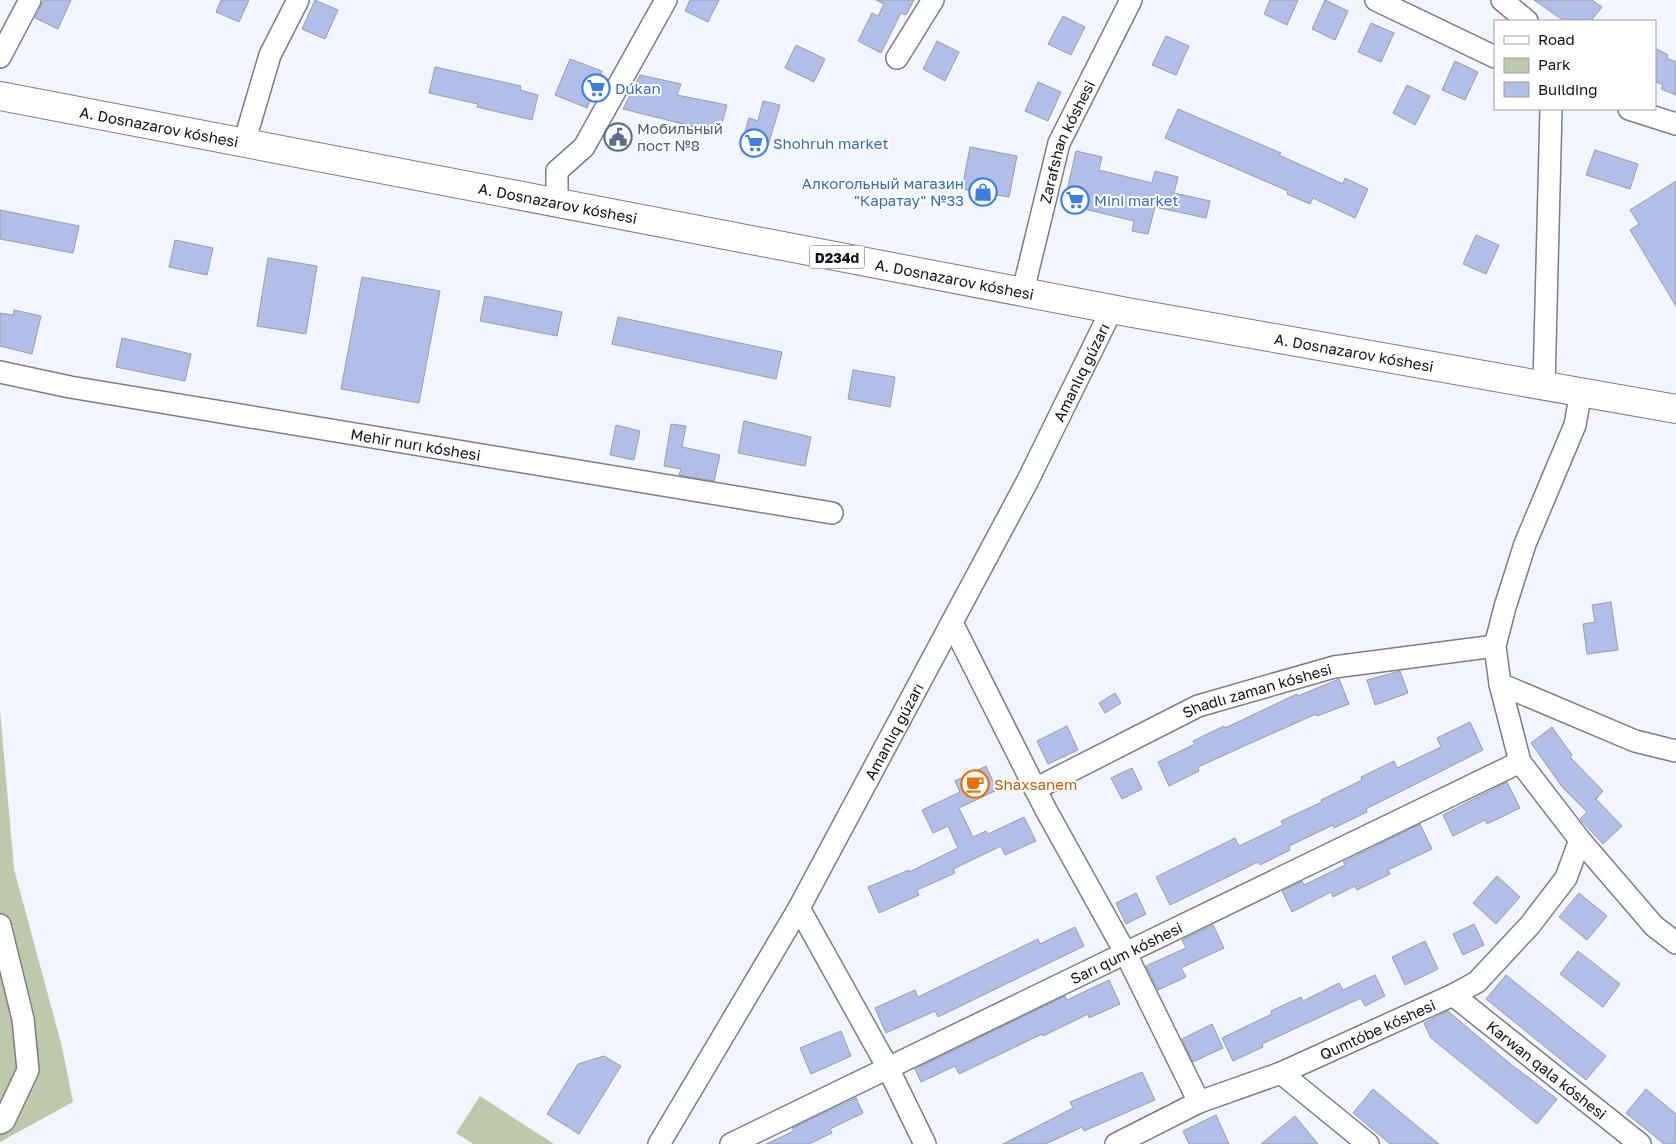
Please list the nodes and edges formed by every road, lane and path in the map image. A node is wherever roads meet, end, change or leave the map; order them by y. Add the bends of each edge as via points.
1 (30, 0) edge
2 (298, 0) edge
3 (666, 0) edge
4 (933, 0) edge
5 (1131, 0) edge
6 (1376, 0) edge
7 (1502, 0) edge
8 (1526, 20) edge
9 (0, 57) edge
10 (1494, 57) edge
11 (897, 58) dead end
12 (0, 96) edge
13 (1551, 110) edge
14 (1632, 110) edge
15 (1676, 124) edge
16 (244, 143) junction
17 (556, 204) junction
18 (1023, 291) junction
19 (1112, 309) junction
20 (0, 372) edge
21 (1544, 384) junction
22 (1581, 392) junction
23 (1676, 409) edge
24 (832, 513) dead end
25 (952, 623) junction
26 (1495, 646) junction
27 (1500, 684) junction
28 (1676, 751) edge
29 (1520, 762) junction
30 (1035, 789) junction
31 (1580, 840) junction
32 (798, 908) junction
33 (0, 925) edge
34 (1676, 944) edge
35 (1125, 952) junction
36 (1453, 995) junction
37 (888, 1068) junction
38 (1281, 1073) junction
39 (1199, 1102) junction
40 (0, 1123) edge
41 (670, 1139) edge
42 (731, 1144) edge
43 (925, 1144) edge
44 (1116, 1144) edge
45 (1368, 1144) edge
46 (1640, 1144) edge

1 - 9 street
2 - 16 street via 270,55
3 - 17 street via 584,147 557,171
4 - 11 street
5 - 18 street, Zarafshan kóshesi via 1058,143
6 - 10 street
7 - 8 street
12 - 16 main road, A. Dosnazarov kóshesi / D234d
13 - 21 street
14 - 15 street
16 - 17 main road, A. Dosnazarov kóshesi / D234d
17 - 18 main road, A. Dosnazarov kóshesi / D234d
18 - 19 main road, A. Dosnazarov kóshesi / D234d
19 - 21 main road, A. Dosnazarov kóshesi / D234d
19 - 25 street, Amanlıq gúzarı via 1027,482
20 - 24 street, Mehir nurı kóshesi via 70,387
21 - 22 main road, A. Dosnazarov kóshesi / D234d
22 - 23 main road, A. Dosnazarov kóshesi / D234d
22 - 26 street via 1575,425 1525,544
25 - 30 street
25 - 32 street, Amanlıq gúzarı
26 - 27 street
26 - 30 street, Shadlı zaman kóshesi via 1334,668 1198,706
27 - 28 street via 1635,740
27 - 29 street
29 - 31 street
29 - 35 street, Sarı qum kóshesi
30 - 35 street
31 - 34 street via 1654,926
31 - 36 street, Qumtóbe kóshesi via 1566,878 1530,926 1477,982
32 - 37 street
32 - 41 street, Amanlıq gúzarı
33 - 40 street via 23,1019 28,1070 4,1121
35 - 37 street, Sarı qum kóshesi
35 - 39 street
36 - 38 street, Qumtóbe kóshesi
36 - 46 street, Karwan qala kóshesi
37 - 42 street, Sarı qum kóshesi
37 - 43 street
38 - 39 street, Qumtóbe kóshesi
38 - 45 street
39 - 44 street, Qumtóbe kóshesi

